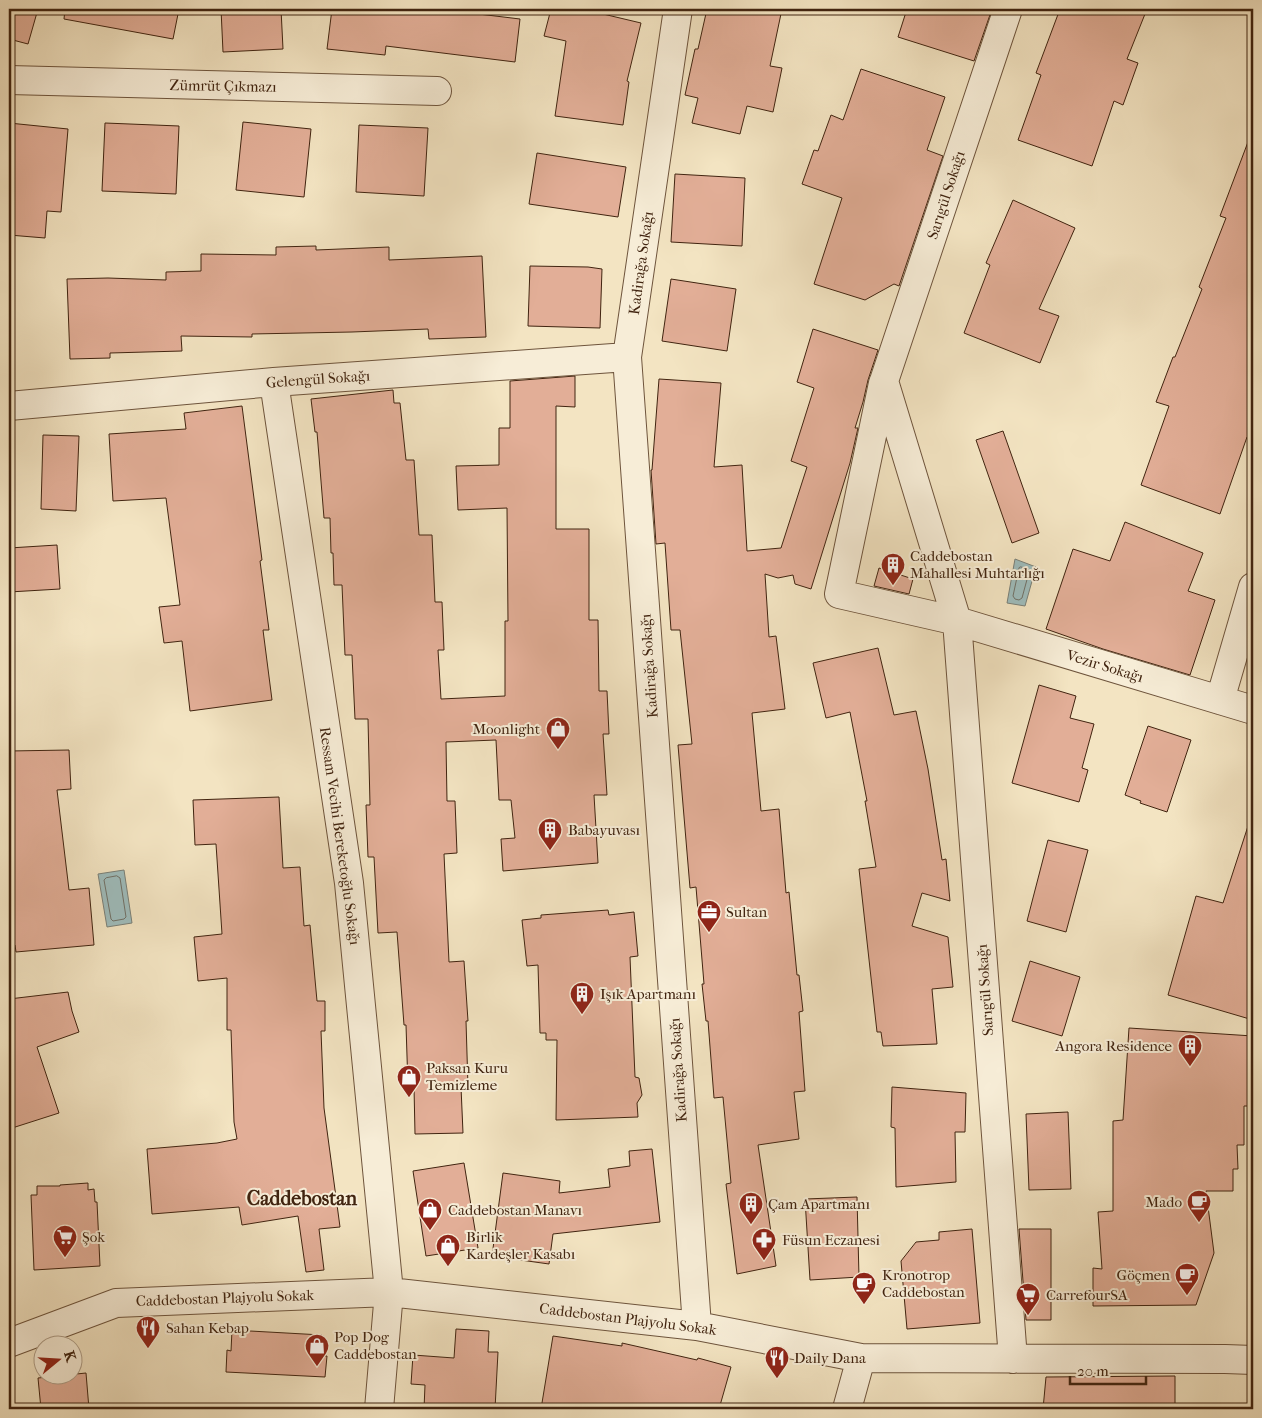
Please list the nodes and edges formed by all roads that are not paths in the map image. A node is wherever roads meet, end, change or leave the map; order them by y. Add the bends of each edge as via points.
1 (678, 9) edge
2 (1008, 9) edge
3 (9, 80) edge
4 (437, 91) dead end
5 (627, 356) junction
6 (884, 381) junction
7 (274, 382) junction
8 (9, 406) edge
9 (1253, 587) edge
10 (957, 621) junction
11 (1220, 700) junction
12 (1253, 710) edge
13 (389, 1292) junction
14 (697, 1326) junction
15 (9, 1343) edge
16 (861, 1358) junction
17 (1013, 1359) junction
18 (1253, 1360) edge
19 (379, 1409) edge
20 (847, 1409) edge

1 - 5 street, Kadirağa Sokağı
2 - 6 street, Sarıgül Sokağı
3 - 4 street, Zümrüt Çıkmazı
5 - 7 street, Gelengül Sokağı
5 - 14 street, Kadirağa Sokağı
6 - 10 street, Sarıgül Sokağı
6 - 10 street, Sarıgül Sokağı via 839,594
7 - 8 street, Gelengül Sokağı
7 - 13 street, Ressam Vecihi Bereketoğlu Sokağı via 349,882
9 - 11 street
10 - 11 street, Vezir Sokağı
10 - 17 street, Sarıgül Sokağı
11 - 12 street, Vezir Sokağı
13 - 14 street, Caddebostan Plajyolu Sokak
13 - 15 street, Caddebostan Plajyolu Sokak via 116,1303
13 - 19 street, Ressam Vecihi Bereketoğlu Sokağı
14 - 16 street, Caddebostan Plajyolu Sokak
16 - 17 street, Caddebostan Plajyolu Sokak
16 - 20 street
17 - 18 street, Caddebostan Plajyolu Sokak

